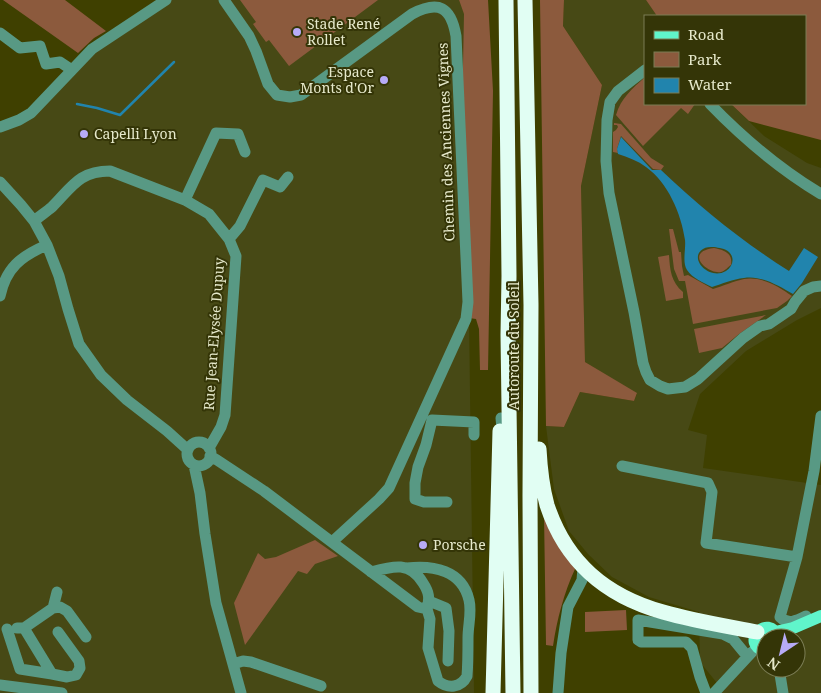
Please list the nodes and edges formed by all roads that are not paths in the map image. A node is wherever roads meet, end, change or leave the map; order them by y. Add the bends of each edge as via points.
1 (166, 0) edge
2 (224, 0) edge
3 (506, 0) edge
4 (525, 0) edge
5 (0, 34) edge
6 (72, 70) junction
7 (644, 71) edge
8 (711, 105) edge
9 (0, 127) edge
10 (245, 152) dead end
11 (288, 176) dead end
12 (0, 182) edge
13 (821, 194) edge
14 (185, 200) junction
15 (34, 222) junction
16 (229, 239) junction
17 (47, 245) junction
18 (821, 286) edge
19 (0, 296) edge
20 (531, 305) junction
21 (508, 335) junction
22 (821, 416) edge
23 (501, 418) junction
24 (427, 419) junction
25 (474, 435) dead end
26 (201, 448) junction
27 (198, 465) junction
28 (622, 466) dead end
29 (818, 469) edge
30 (394, 478) junction
31 (415, 482) junction
32 (447, 502) dead end
33 (332, 542) junction
34 (797, 557) junction
35 (407, 568) junction
36 (583, 568) junction
37 (371, 572) junction
38 (57, 592) dead end
39 (428, 605) junction
40 (53, 608) junction
41 (821, 615) edge
42 (4, 628) edge
43 (24, 628) junction
44 (686, 628) junction
45 (793, 628) edge
46 (58, 632) dead end
47 (86, 637) dead end
48 (686, 642) junction
49 (756, 642) edge
50 (756, 647) edge
51 (748, 656) junction
52 (448, 660) dead end
53 (233, 664) junction
54 (52, 674) junction
55 (780, 678) edge
56 (0, 685) edge
57 (320, 686) dead end
58 (12, 690) edge
59 (62, 693) edge
60 (241, 693) edge
61 (493, 693) edge
62 (506, 693) edge
63 (513, 693) edge
64 (532, 693) edge
65 (558, 693) edge
66 (706, 693) edge
67 (714, 693) edge
68 (782, 693) edge

1 - 6 street via 92,48
2 - 24 street, Chemin des Anciennes Vignes via 249,36 268,84 277,95 290,97 301,95 424,7 447,11 454,24 468,302 466,319
3 - 21 highway, Autoroute du Soleil
4 - 20 highway, Autoroute du Soleil
5 - 6 street via 20,48 40,46 46,64 60,62
6 - 9 street via 31,113
7 - 18 street via 618,91 610,102 606,161 609,193 643,363 650,380 668,389 685,387 743,338 791,310 804,291
8 - 13 street via 766,154
10 - 14 street via 238,134 216,133
11 - 16 street via 280,187 263,180 240,226
12 - 15 street via 22,204
14 - 15 street, Rue Jean-Elysée Dupuy via 110,171 99,171 81,178
14 - 16 street, Rue Jean-Elysée Dupuy via 209,214
15 - 17 street
16 - 26 street, Rue Jean-Elysée Dupuy via 236,256 225,415 221,427
17 - 19 street via 16,264 8,273
17 - 26 street via 79,344 101,375 159,424
20 - 36 highway via 544,491 555,527
20 - 64 highway, Autoroute du Soleil
21 - 23 highway
21 - 63 highway, Autoroute du Soleil
22 - 29 street
23 - 61 highway
23 - 62 street
24 - 25 street via 474,422
24 - 30 street, Chemin des Anciennes Vignes
24 - 31 street via 428,440
26 - 27 street, Rue Jean-Elysée Dupuy via 207,462
26 - 27 street via 187,457
26 - 33 street
27 - 53 street via 211,577
28 - 34 street via 708,483 712,492 706,543
29 - 34 street
30 - 31 street
30 - 33 street, Chemin des Anciennes Vignes via 380,498
31 - 32 street via 415,499
33 - 37 street
34 - 41 street via 780,617 790,622 813,613
35 - 37 street via 390,566
35 - 39 street via 418,574 427,589
35 - 39 street via 419,566 442,570 461,582 466,590 470,610 467,676 460,685 447,686 438,681 428,648
36 - 49 highway via 616,592 645,606
36 - 65 street via 582,580 568,607
37 - 39 street via 418,606
38 - 40 street
39 - 52 street via 446,608
40 - 43 street
40 - 47 street via 67,611
41 - 45 main road
42 - 43 street
42 - 54 street via 20,669
43 - 54 street
44 - 48 street
44 - 48 street via 638,620 638,640 641,642
44 - 51 street via 723,634 733,639
46 - 54 street via 79,661 80,668 76,675 67,677
48 - 66 street via 692,648
50 - 51 street
51 - 67 street
53 - 57 street via 251,662
53 - 60 street
55 - 68 street
56 - 58 street
58 - 59 street

